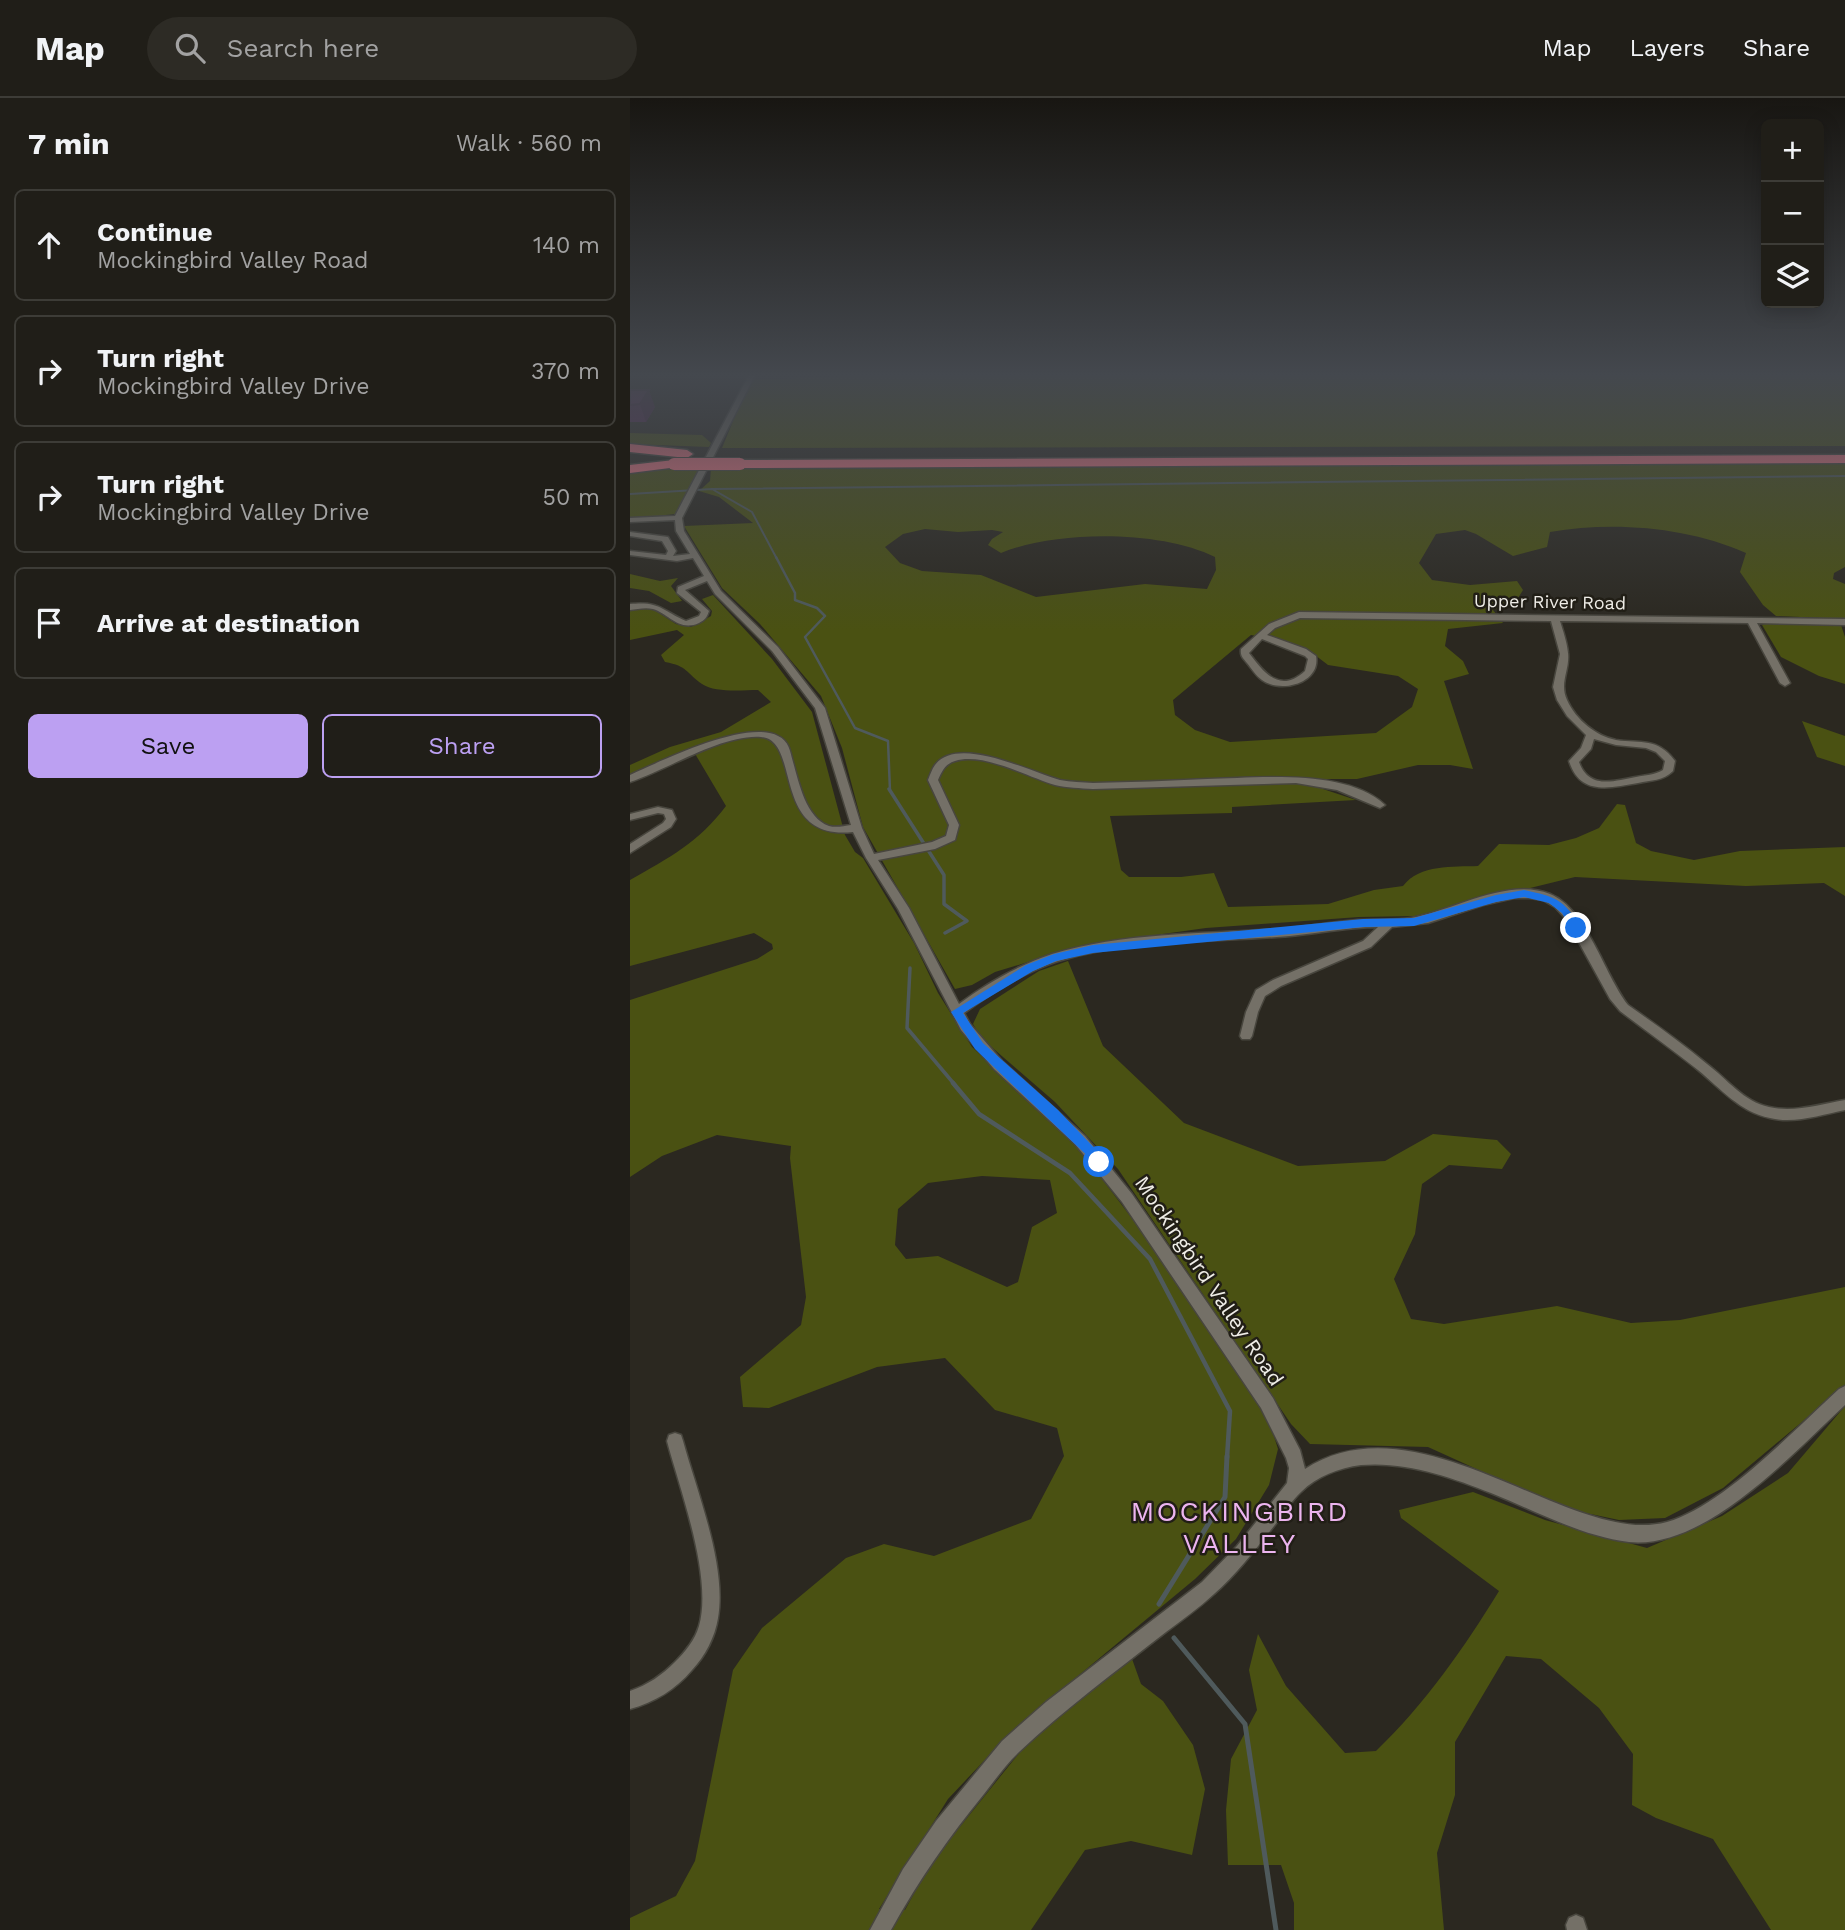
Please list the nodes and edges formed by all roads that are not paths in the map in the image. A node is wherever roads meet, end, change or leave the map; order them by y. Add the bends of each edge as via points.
1 (709, 460) edge
2 (1515, 460) edge
3 (630, 463) edge
4 (674, 464) junction
5 (630, 469) edge
6 (678, 518) junction
7 (630, 520) edge
8 (630, 534) edge
9 (630, 553) edge
10 (695, 555) junction
11 (668, 558) junction
12 (709, 577) junction
13 (630, 607) edge
14 (1555, 618) junction
15 (1751, 620) junction
16 (1845, 622) edge
17 (1262, 636) junction
18 (1785, 683) dead end
19 (1591, 734) junction
20 (630, 779) edge
21 (1380, 805) dead end
22 (630, 817) edge
23 (857, 828) junction
24 (630, 849) edge
25 (871, 858) junction
26 (1389, 924) junction
27 (957, 1012) junction
28 (1247, 1036) dead end
29 (1845, 1105) edge
30 (1845, 1394) edge
31 (675, 1441) dead end
32 (1295, 1486) junction
33 (630, 1700) edge
34 (880, 1930) edge

1 - 6 street
2 - 4 highway, bridge
3 - 4 highway
4 - 5 highway
6 - 7 street
6 - 10 street, Mockingbird Valley Road
8 - 11 street via 665,539 672,551
9 - 11 street
10 - 11 street
10 - 12 street, Mockingbird Valley Road
12 - 13 street via 681,589 705,611 690,624 679,623 656,606
12 - 23 street, Mockingbird Valley Road via 729,606 775,649 820,708
14 - 15 street, Upper River Road
14 - 17 street, Upper River Road via 1299,615 1283,620
14 - 19 street via 1564,654 1558,687 1562,700
15 - 16 street, Upper River Road
15 - 18 street
17 - 17 street via 1244,653 1265,678 1286,683 1307,674 1313,663 1309,654
19 - 19 street via 1586,749 1574,761 1578,773 1590,781 1616,786 1660,777 1668,771 1670,761 1663,751 1649,744 1615,743
20 - 23 street via 740,737 766,735 783,744 801,804 821,826
21 - 25 street via 1320,782 1093,786 1061,783 993,759 963,757 942,764 933,780 954,825 951,838
22 - 24 street via 658,810 671,819
23 - 25 street, Mockingbird Valley Road
25 - 27 street, Mockingbird Valley Road via 903,908
26 - 27 street via 1175,940 1068,954 1030,968
26 - 28 street via 1367,944 1260,993
26 - 29 street via 1432,918 1509,895 1547,897 1566,911 1619,1003 1741,1101 1779,1115
27 - 32 street, Mockingbird Valley Road via 979,1046 1080,1140 1127,1198 1267,1403 1294,1456
30 - 32 street via 1718,1505 1653,1534 1614,1532 1419,1461 1361,1457 1317,1470
31 - 33 street via 706,1563 710,1615 698,1648 682,1668 662,1686
32 - 34 street via 1208,1588 1009,1748 943,1828

